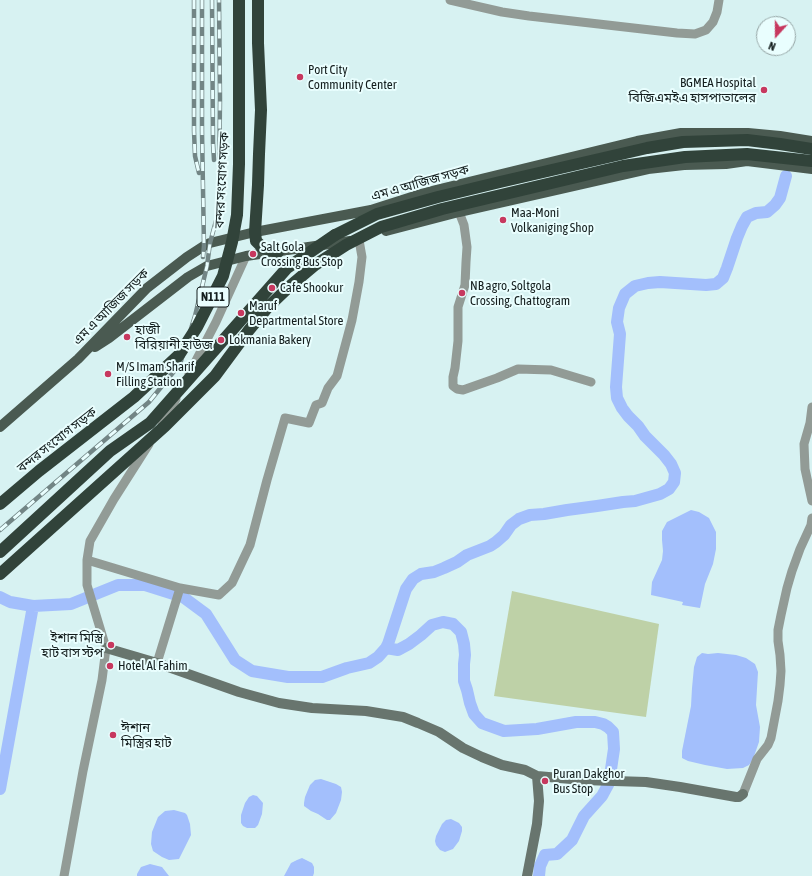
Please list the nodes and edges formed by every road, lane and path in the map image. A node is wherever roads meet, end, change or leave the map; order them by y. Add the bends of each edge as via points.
1 (239, 0) edge
2 (258, 0) edge
3 (450, 0) edge
4 (719, 0) edge
5 (812, 141) edge
6 (812, 148) edge
7 (812, 161) edge
8 (812, 168) edge
9 (460, 212) junction
10 (255, 232) junction
11 (359, 240) junction
12 (278, 252) junction
13 (246, 256) junction
14 (78, 359) junction
15 (591, 382) dead end
16 (812, 407) edge
17 (0, 427) edge
18 (812, 497) edge
19 (812, 501) edge
20 (0, 504) edge
21 (812, 518) edge
22 (0, 552) edge
23 (87, 560) junction
24 (0, 574) edge
25 (180, 588) junction
26 (106, 648) junction
27 (157, 663) junction
28 (537, 776) junction
29 (743, 794) joint
30 (64, 876) edge
31 (527, 876) edge

1 - 20 highway, বন্দর সংযোগ সড়ক / N111, bridge via 237,215 222,276 197,327 179,355 134,397
2 - 10 highway via 261,110
3 - 4 street via 522,15 695,34 706,30 713,22
5 - 10 main road, এম এ আজিজ সড়ক via 748,133 681,133 436,190 372,210
6 - 22 highway, bridge via 747,140 683,142 611,156 376,214 335,235 287,268 150,423 110,451
7 - 24 highway, bridge via 747,154 685,157 623,166 442,209 381,227 315,265 290,286 268,307 215,376 165,426
8 - 9 main road, এম এ আজিজ সড়ক via 747,160 726,164 648,169
9 - 11 main road, এম এ আজিজ সড়ক
9 - 15 street via 467,248 464,285 458,307 458,341 453,386 463,390 518,369 551,370
10 - 12 highway via 256,242 263,248
10 - 14 main road, এম এ আজিজ সড়ক via 210,243 187,257 146,288
11 - 12 main road, এম এ আজিজ সড়ক
11 - 25 street via 362,256 359,282 337,376 328,388 322,403 316,405 309,423 285,418 250,545 232,583 219,595
12 - 13 main road, এম এ আজিজ সড়ক
13 - 14 main road, এম এ আজিজ সড়ক via 201,268
13 - 23 street via 216,322 166,418 90,541
14 - 17 main road, এম এ আজিজ সড়ক
16 - 18 street via 804,444 805,469
18 - 19 street
21 - 29 street via 792,571 778,630 780,685 771,738 757,759
23 - 25 street
23 - 26 street via 87,585
25 - 27 street
26 - 27 street
26 - 30 street
27 - 28 street via 239,692 279,703 403,717 439,732 482,757
28 - 29 street via 646,782 736,797
28 - 31 street via 539,801

